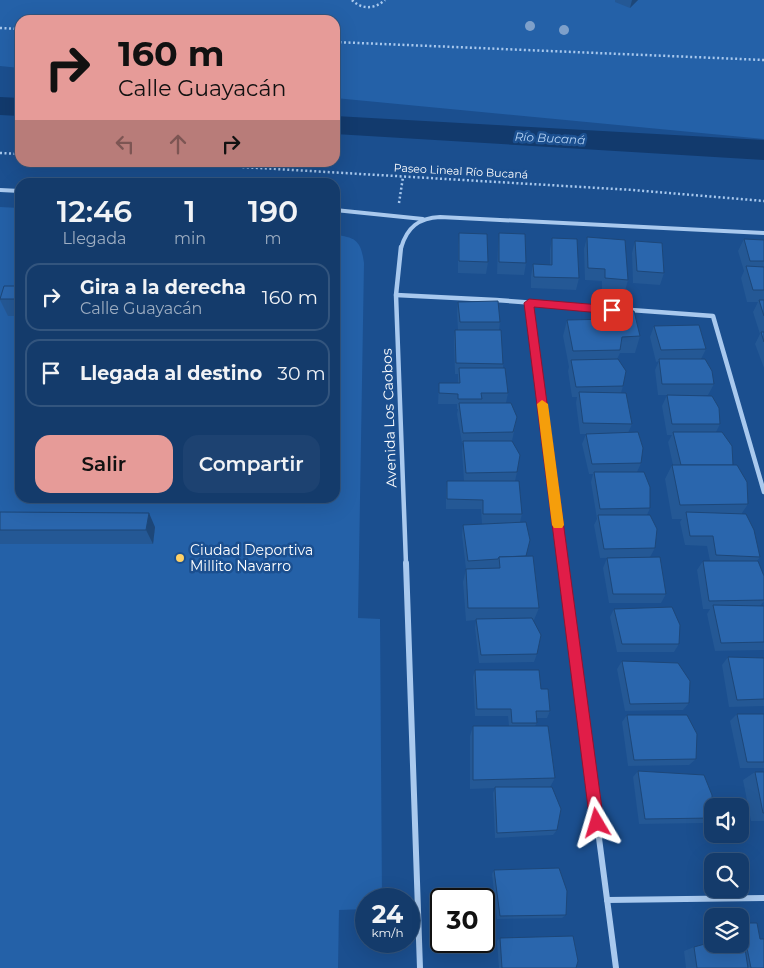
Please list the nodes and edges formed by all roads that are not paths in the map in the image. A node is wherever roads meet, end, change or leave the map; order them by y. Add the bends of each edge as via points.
1 (0, 190) edge
2 (15, 191) edge
3 (340, 210) edge
4 (423, 219) junction
5 (764, 233) edge
6 (396, 295) junction
7 (529, 303) junction
8 (764, 492) edge
9 (764, 898) edge
10 (607, 900) junction
11 (420, 968) edge
12 (616, 968) edge

1 - 2 street
3 - 4 street
4 - 5 street via 467,217
4 - 6 street, Avenida Los Caobos via 408,228 401,246
6 - 7 street
6 - 11 street, Avenida Los Caobos
7 - 8 street via 713,316
7 - 10 street
9 - 10 street
10 - 12 street

